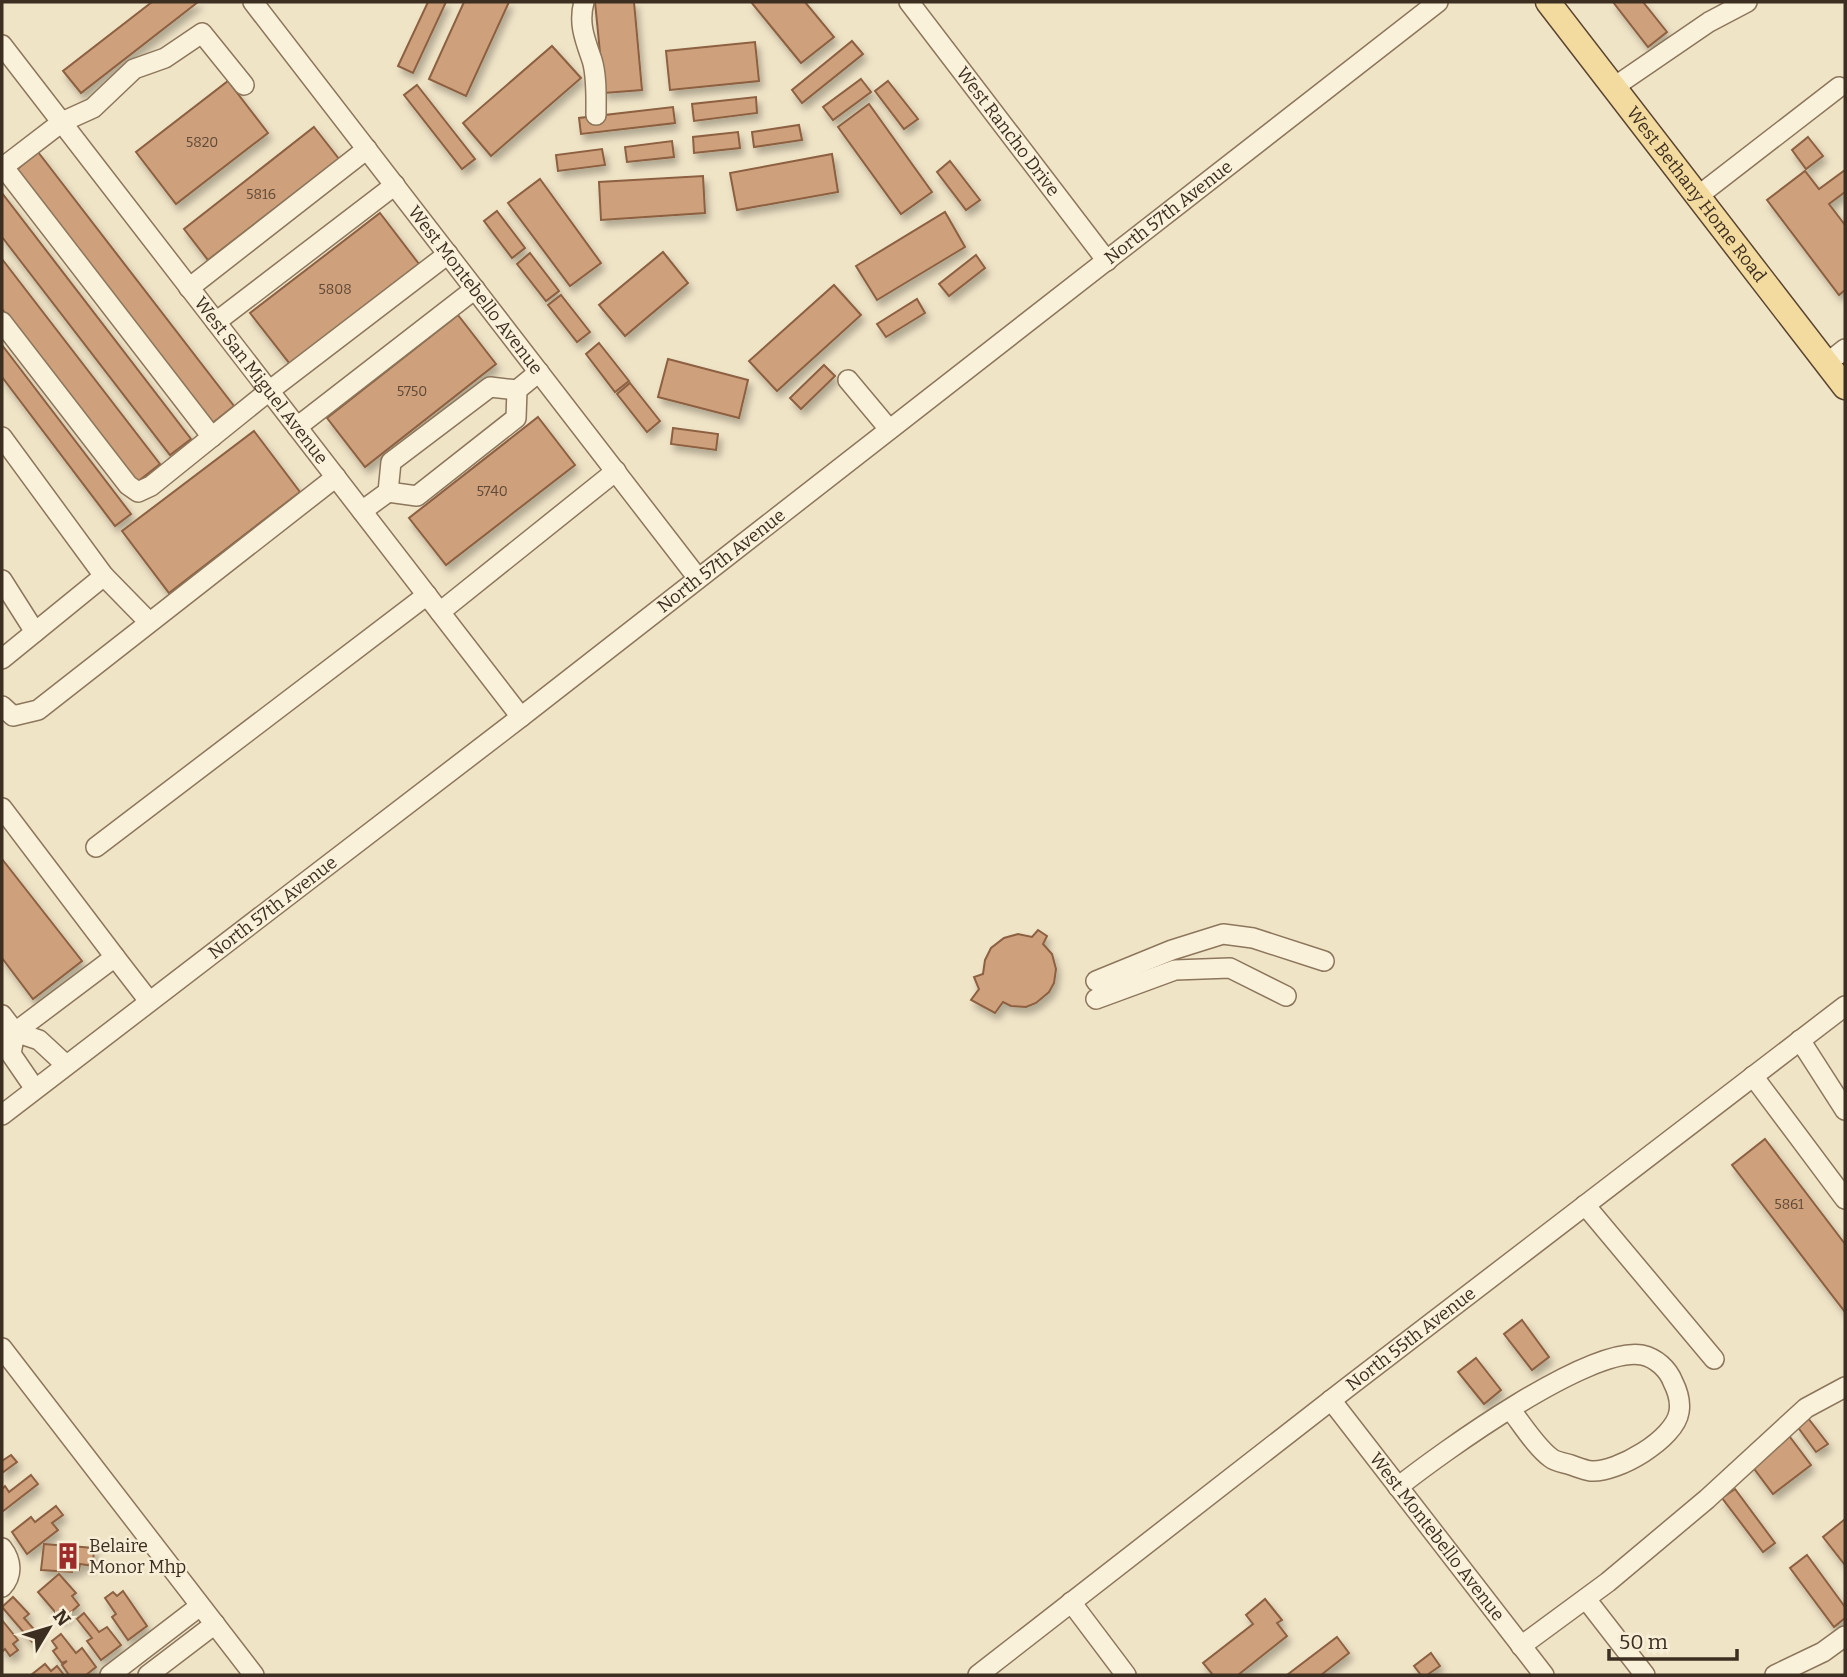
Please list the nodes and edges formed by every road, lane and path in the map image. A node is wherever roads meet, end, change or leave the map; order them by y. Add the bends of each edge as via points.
1 (253, 2) edge
2 (584, 2) edge
3 (909, 2) edge
4 (1438, 2) edge
5 (1548, 2) edge
6 (1747, 2) edge
7 (2, 45) edge
8 (244, 85) dead end
9 (1614, 87) junction
10 (1839, 87) dead end
11 (596, 115) dead end
12 (62, 122) junction
13 (367, 149) junction
14 (2, 167) edge
15 (395, 186) junction
16 (1698, 196) junction
17 (448, 254) junction
18 (1107, 261) junction
19 (189, 288) junction
20 (475, 289) junction
21 (2, 322) edge
22 (216, 322) junction
23 (1836, 356) edge
24 (539, 372) junction
25 (848, 380) dead end
26 (1845, 387) edge
27 (517, 390) junction
28 (269, 391) junction
29 (297, 427) junction
30 (889, 429) junction
31 (2, 436) edge
32 (212, 437) junction
33 (616, 471) junction
34 (336, 477) junction
35 (388, 492) junction
36 (362, 511) junction
37 (104, 576) junction
38 (697, 577) junction
39 (2, 580) edge
40 (427, 595) junction
41 (440, 612) junction
42 (149, 622) junction
43 (35, 632) junction
44 (2, 659) edge
45 (2, 706) edge
46 (521, 717) junction
47 (2, 807) edge
48 (96, 847) dead end
49 (116, 957) junction
50 (1324, 961) dead end
51 (1286, 996) dead end
52 (149, 1001) junction
53 (1845, 1006) edge
54 (2, 1015) edge
55 (8, 1037) edge
56 (1800, 1040) junction
57 (66, 1065) junction
58 (1753, 1076) junction
59 (35, 1089) junction
60 (1845, 1110) edge
61 (2, 1115) edge
62 (1845, 1199) edge
63 (1585, 1205) junction
64 (2, 1348) edge
65 (1714, 1359) dead end
66 (1845, 1387) edge
67 (1331, 1400) junction
68 (1510, 1409) junction
69 (1398, 1487) junction
70 (2, 1548) edge
71 (2, 1587) edge
72 (1586, 1600) junction
73 (1070, 1602) junction
74 (200, 1606) junction
75 (215, 1623) junction
76 (1845, 1636) edge
77 (1521, 1646) junction
78 (110, 1675) edge
79 (148, 1675) edge
80 (254, 1675) edge
81 (978, 1675) edge
82 (1126, 1675) edge
83 (1544, 1675) edge
84 (1645, 1675) edge
85 (1775, 1675) edge

1 - 13 street, West Montebello Avenue
2 - 11 street via 582,33 592,61
3 - 18 street, West Rancho Drive
4 - 18 street, North 57th Avenue
5 - 9 main road, West Bethany Home Road
6 - 9 street
7 - 12 street, West San Miguel Avenue
8 - 12 street via 202,33 165,58 134,69 93,108
9 - 16 main road, West Bethany Home Road
10 - 16 street
12 - 14 street
12 - 19 street, West San Miguel Avenue
13 - 15 street, West Montebello Avenue
13 - 19 street
14 - 32 street
15 - 17 street, West Montebello Avenue
15 - 22 street
16 - 23 main road, West Bethany Home Road
17 - 20 street, West Montebello Avenue
17 - 28 street
18 - 30 street, North 57th Avenue
19 - 22 street, West San Miguel Avenue
20 - 24 street, West Montebello Avenue
20 - 29 street
21 - 32 street via 138,492
22 - 28 street, West San Miguel Avenue
23 - 26 main road, West Bethany Home Road
24 - 27 street
24 - 33 street, West Montebello Avenue
25 - 30 street
27 - 35 street via 490,387 391,462
27 - 35 street via 516,418 417,496
28 - 29 street, West San Miguel Avenue
28 - 32 street
29 - 34 street, West San Miguel Avenue
30 - 38 street, North 57th Avenue
31 - 37 street
33 - 38 street, West Montebello Avenue
33 - 41 street
34 - 36 street, West San Miguel Avenue
34 - 42 street
35 - 36 street
36 - 40 street, West San Miguel Avenue
37 - 42 street
37 - 43 street
38 - 46 street, North 57th Avenue
39 - 43 street
40 - 41 street, West San Miguel Avenue
40 - 48 street
41 - 46 street, West San Miguel Avenue
42 - 45 street via 38,710 13,716
43 - 44 street
46 - 52 street, North 57th Avenue
47 - 49 street
49 - 52 street
49 - 55 street
50 - 51 street via 1223,934 1172,950 1096,990 1175,970 1230,968
52 - 57 street, North 57th Avenue
53 - 56 street, North 55th Avenue
54 - 55 street
55 - 57 street via 39,1040
55 - 59 street via 11,1054
56 - 58 street, North 55th Avenue
56 - 60 street
57 - 59 street, North 57th Avenue
58 - 62 street
58 - 63 street, North 55th Avenue
59 - 61 street, North 57th Avenue
63 - 65 street
63 - 67 street, North 55th Avenue
64 - 74 street
66 - 72 street via 1806,1408
67 - 69 street, West Montebello Avenue
67 - 73 street, North 55th Avenue
68 - 68 street via 1597,1362 1620,1356 1656,1360 1670,1375 1679,1396 1679,1415 1667,1435 1627,1463 1593,1471 1552,1460
68 - 69 street via 1442,1452
69 - 77 street, West Montebello Avenue
70 - 71 street via 10,1564 10,1575
72 - 77 street
72 - 84 street
73 - 81 street, North 55th Avenue
73 - 82 street
74 - 75 street
74 - 78 street
75 - 79 street
75 - 80 street
76 - 85 street
77 - 83 street, West Montebello Avenue

